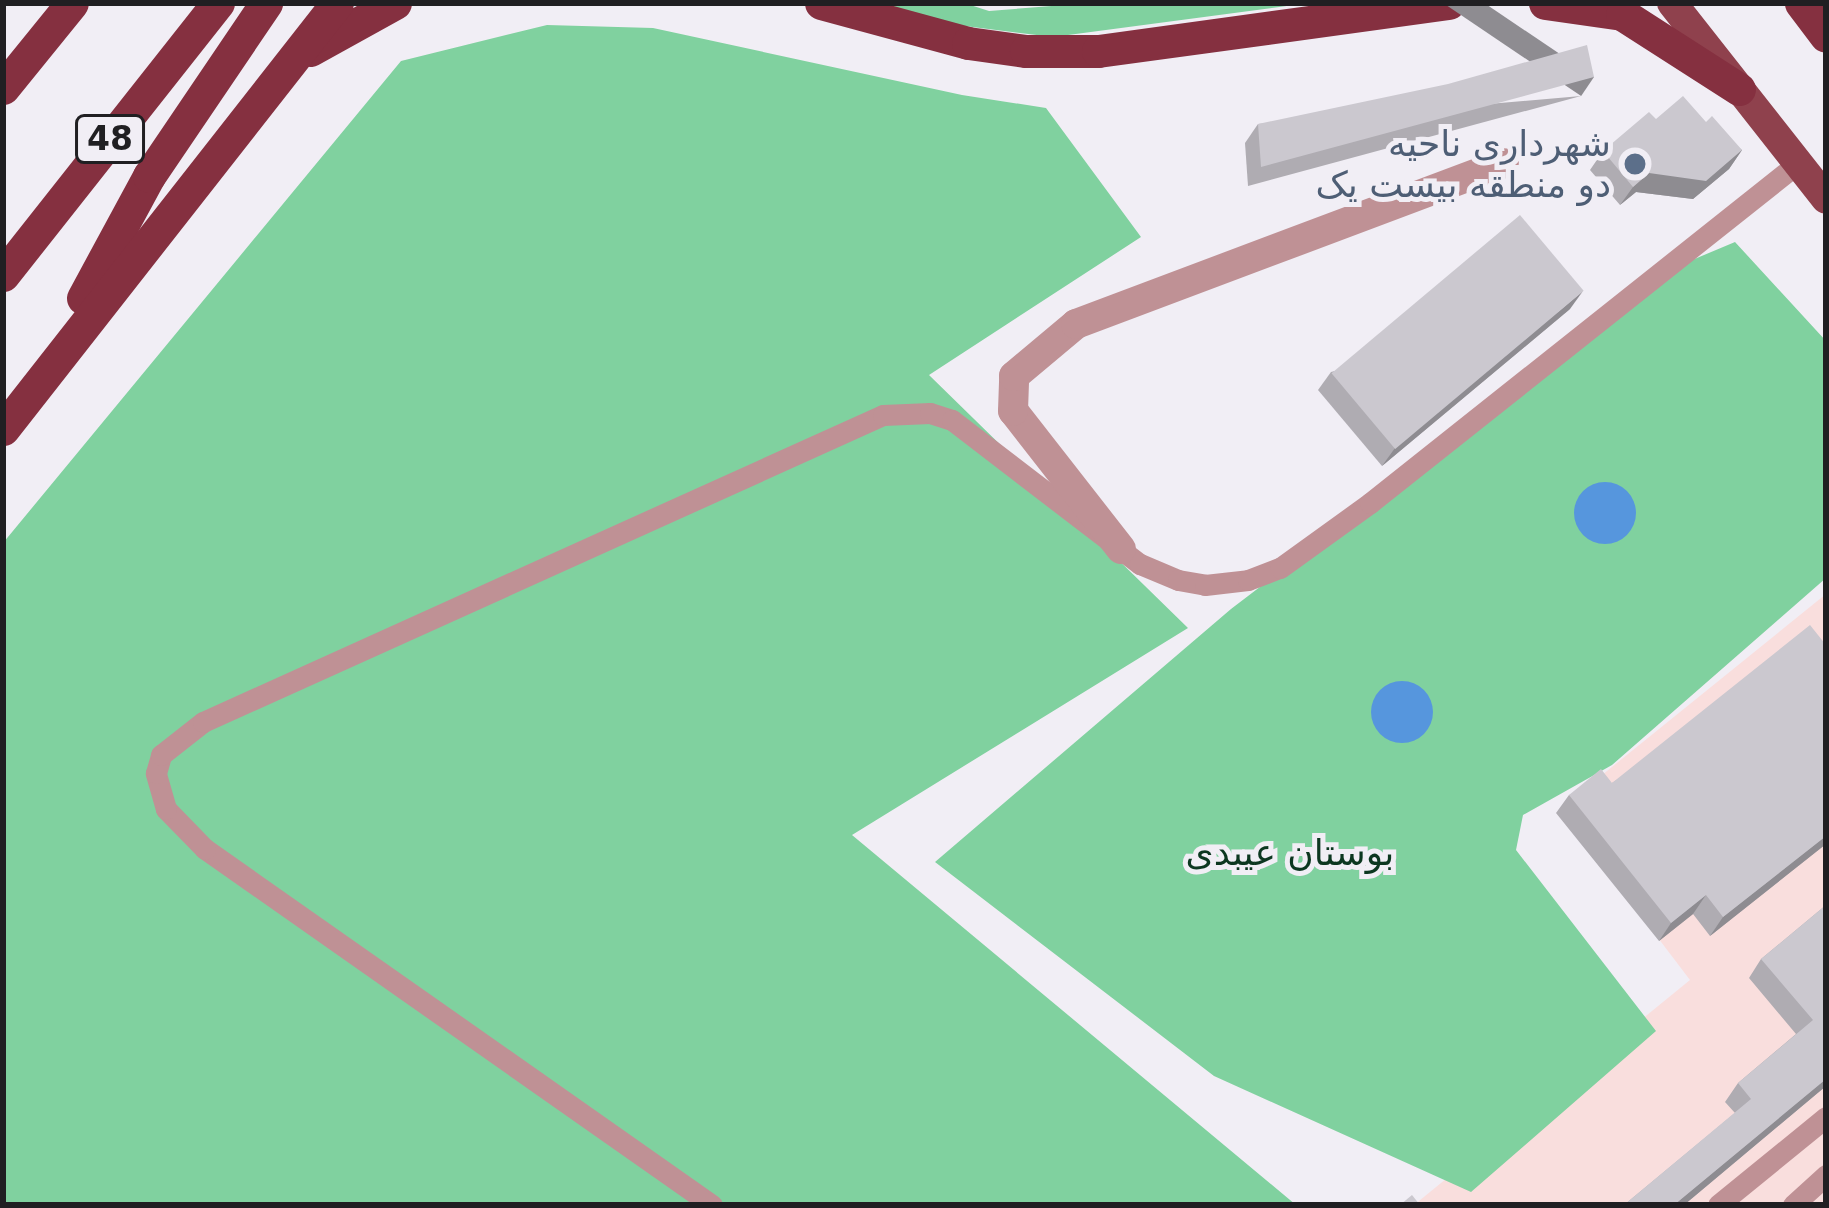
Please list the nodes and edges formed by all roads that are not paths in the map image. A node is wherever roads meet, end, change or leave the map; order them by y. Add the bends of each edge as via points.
1 (72, 3) edge
2 (218, 3) edge
3 (266, 3) edge
4 (338, 3) edge
5 (395, 3) edge
6 (821, 3) edge
7 (1449, 3) edge
8 (1545, 3) edge
9 (1672, 3) edge
10 (1801, 3) edge
11 (1826, 36) edge
12 (283, 67) junction
13 (3, 88) edge
14 (1739, 89) junction
15 (1504, 163) dead end
16 (1798, 163) junction
17 (1826, 199) edge
18 (3, 275) edge
19 (40, 380) junction
20 (3, 429) edge
21 (1121, 549) junction
22 (1826, 1117) edge
23 (1826, 1175) edge
24 (712, 1205) edge
25 (1718, 1205) edge
26 (1792, 1205) edge

1 - 13 highway
2 - 18 highway, 48
3 - 19 highway via 149,176
4 - 12 highway
5 - 12 highway
6 - 7 highway via 1025,51 1097,51
8 - 14 highway via 1622,14
9 - 14 main road
10 - 11 highway
12 - 19 highway
14 - 16 main road
15 - 21 street via 1076,324 1015,376 1013,411
16 - 17 main road
16 - 21 lane via 1280,568 1205,585 1178,580
19 - 20 highway
21 - 24 lane via 952,420 883,415 203,722 160,755 166,809 205,849
22 - 25 lane
23 - 26 lane

